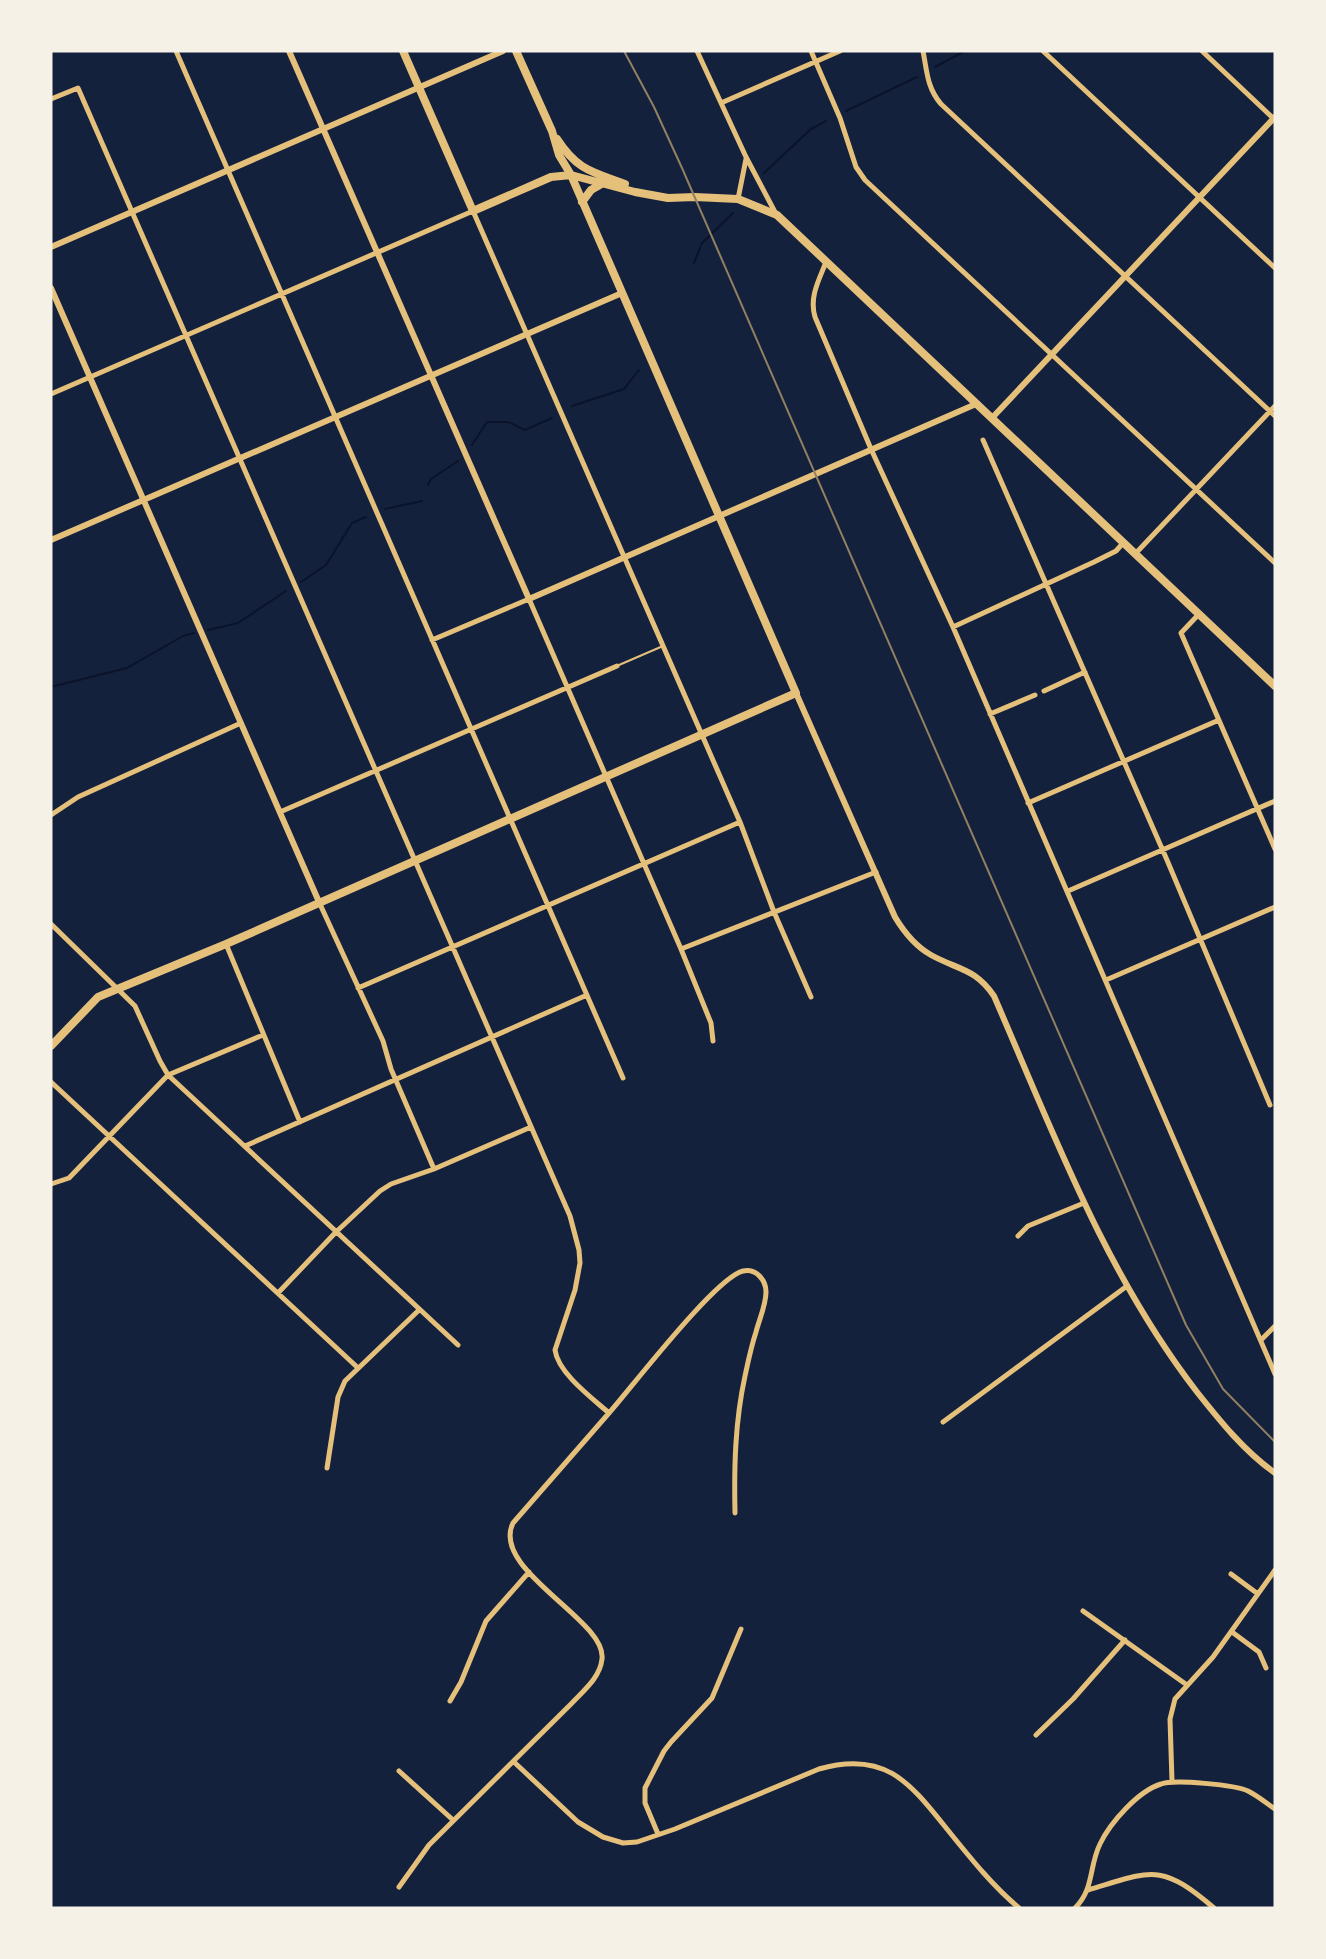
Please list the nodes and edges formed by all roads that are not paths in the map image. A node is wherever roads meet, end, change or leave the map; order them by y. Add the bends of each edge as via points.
1 (176, 51) edge
2 (289, 51) edge
3 (403, 51) edge
4 (503, 51) edge
5 (516, 51) edge
6 (697, 51) edge
7 (811, 51) edge
8 (840, 51) edge
9 (922, 51) edge
10 (1043, 51) edge
11 (1202, 51) edge
12 (816, 62) junction
13 (419, 87) junction
14 (51, 99) edge
15 (721, 103) junction
16 (1274, 119) edge
17 (323, 129) junction
18 (552, 131) junction
19 (746, 158) junction
20 (561, 160) junction
21 (227, 170) junction
22 (571, 175) junction
23 (551, 177) junction
24 (603, 183) junction
25 (654, 196) junction
26 (1199, 197) junction
27 (738, 199) junction
28 (582, 202) junction
29 (473, 211) junction
30 (132, 212) junction
31 (777, 215) junction
32 (51, 247) edge
33 (378, 254) junction
34 (826, 262) junction
35 (1275, 268) edge
36 (1126, 277) junction
37 (51, 288) edge
38 (622, 293) junction
39 (282, 295) junction
40 (527, 334) junction
41 (187, 336) junction
42 (1052, 355) junction
43 (430, 375) junction
44 (90, 377) junction
45 (51, 394) edge
46 (976, 404) junction
47 (1275, 406) edge
48 (1270, 411) junction
49 (1275, 416) edge
50 (335, 417) junction
51 (992, 418) junction
52 (983, 440) dead end
53 (871, 449) junction
54 (240, 458) junction
55 (1196, 490) junction
56 (143, 500) junction
57 (720, 516) junction
58 (51, 540) edge
59 (1125, 542) junction
60 (1136, 553) junction
61 (623, 557) junction
62 (1275, 563) edge
63 (1047, 584) junction
64 (529, 599) junction
65 (1199, 615) junction
66 (953, 627) junction
67 (432, 640) junction
68 (663, 646) junction
69 (617, 666) joint
70 (1085, 672) junction
71 (1275, 686) edge
72 (567, 688) junction
73 (1044, 691) dead end
74 (796, 693) junction
75 (1035, 695) dead end
76 (990, 714) junction
77 (1219, 720) junction
78 (241, 723) junction
79 (471, 729) junction
80 (701, 734) junction
81 (1124, 762) junction
82 (375, 770) junction
83 (606, 777) junction
84 (1275, 801) edge
85 (1028, 803) junction
86 (1258, 809) junction
87 (280, 812) junction
88 (51, 814) edge
89 (510, 818) junction
90 (740, 822) junction
91 (1162, 849) junction
92 (1275, 849) edge
93 (413, 860) junction
94 (643, 864) junction
95 (876, 872) junction
96 (1068, 891) junction
97 (319, 902) junction
98 (548, 906) junction
99 (1275, 907) edge
100 (774, 912) junction
101 (51, 924) edge
102 (1200, 939) junction
103 (226, 944) junction
104 (452, 947) junction
105 (681, 949) junction
106 (1106, 980) junction
107 (358, 988) junction
108 (118, 989) junction
109 (587, 995) junction
110 (810, 997) dead end
111 (263, 1035) junction
112 (491, 1037) junction
113 (712, 1041) dead end
114 (51, 1046) edge
115 (168, 1075) junction
116 (623, 1078) dead end
117 (395, 1079) junction
118 (51, 1082) edge
119 (1270, 1105) dead end
120 (300, 1122) junction
121 (531, 1126) junction
122 (110, 1135) junction
123 (245, 1146) junction
124 (434, 1169) junction
125 (51, 1184) edge
126 (1084, 1203) junction
127 (336, 1232) junction
128 (1018, 1236) dead end
129 (1127, 1287) junction
130 (278, 1293) junction
131 (419, 1310) junction
132 (1275, 1326) edge
133 (1261, 1341) junction
134 (458, 1345) dead end
135 (357, 1367) junction
136 (1275, 1374) edge
137 (609, 1413) junction
138 (943, 1422) dead end
139 (327, 1468) dead end
140 (1275, 1473) edge
141 (735, 1513) dead end
142 (1275, 1570) edge
143 (529, 1572) junction
144 (1231, 1574) dead end
145 (1258, 1594) junction
146 (1083, 1611) dead end
147 (741, 1629) dead end
148 (1232, 1632) junction
149 (1125, 1641) junction
150 (1266, 1668) dead end
151 (1187, 1685) junction
152 (450, 1701) dead end
153 (1036, 1735) dead end
154 (514, 1762) junction
155 (399, 1771) dead end
156 (1172, 1781) junction
157 (1275, 1809) edge
158 (453, 1820) junction
159 (658, 1834) junction
160 (399, 1887) dead end
161 (1088, 1890) junction
162 (1019, 1908) edge
163 (1075, 1908) edge
164 (1214, 1908) edge

1 - 21 street
2 - 17 street
3 - 13 main road
4 - 13 street
5 - 18 main road
6 - 15 street
7 - 12 street
8 - 12 street
9 - 36 street via 933,95
10 - 26 street
11 - 16 street
12 - 15 street
12 - 42 street via 856,167 865,180
13 - 17 street
13 - 29 main road
14 - 30 street via 78,88
15 - 19 street
16 - 26 street
17 - 21 street
17 - 33 street
18 - 20 main road
18 - 25 main road via 584,169
19 - 27 street
19 - 31 street
20 - 22 main road
20 - 23 main road
21 - 30 street
21 - 39 street
22 - 23 main road
22 - 24 main road
22 - 28 main road
23 - 29 main road
24 - 25 main road
24 - 28 main road
25 - 27 main road
26 - 35 street
26 - 36 street
27 - 31 main road
28 - 38 main road
29 - 33 street
29 - 40 street
30 - 32 street
30 - 41 street
31 - 34 main road
33 - 39 street
33 - 43 street
34 - 46 main road
34 - 53 street via 812,306
36 - 42 street
36 - 48 street
37 - 44 street
38 - 40 street
38 - 57 main road
39 - 41 street
39 - 50 street
40 - 43 street
40 - 61 street
41 - 44 street
41 - 54 street
42 - 51 street
42 - 55 street
43 - 50 street
43 - 64 street
44 - 45 street
44 - 56 street
46 - 51 main road
46 - 53 street
47 - 48 street
48 - 49 street
48 - 55 street
50 - 54 street
50 - 67 street
51 - 59 main road
52 - 63 street
53 - 57 street
53 - 66 street
54 - 56 street
54 - 82 street
55 - 60 street
55 - 62 street
56 - 58 street
56 - 78 street
57 - 61 street
57 - 74 main road
59 - 60 main road
59 - 63 street via 1116,551
60 - 65 main road
61 - 64 street
61 - 68 street
63 - 66 street
63 - 70 street
64 - 67 street
64 - 72 street
65 - 71 main road
65 - 77 street via 1181,633
66 - 76 street
67 - 79 street
68 - 69 lane
68 - 80 street
69 - 72 street
70 - 73 street
70 - 81 street
72 - 79 street
72 - 83 street
74 - 80 main road
74 - 95 street
75 - 76 street
76 - 85 street
77 - 81 street
77 - 86 street
78 - 87 street
78 - 88 street via 78,797
79 - 82 street
79 - 89 street
80 - 83 main road
80 - 90 street
81 - 85 street
81 - 91 street
82 - 87 street
82 - 93 street
83 - 89 main road
83 - 94 street
84 - 86 street
85 - 96 street
86 - 91 street
86 - 92 street
87 - 97 street
89 - 93 main road
89 - 98 street
90 - 94 street
90 - 100 street
91 - 96 street
91 - 102 street
93 - 97 main road
93 - 104 street
94 - 98 street
94 - 105 street
95 - 100 street
95 - 126 street via 895,917 908,936 933,956 972,973 994,996
96 - 106 street
97 - 103 main road
97 - 107 street
98 - 104 street
98 - 109 street
99 - 102 street
100 - 105 street
100 - 110 street
101 - 108 street
102 - 106 street
102 - 119 street
103 - 108 main road
103 - 111 street
104 - 107 street
104 - 112 street
105 - 113 street via 711,1023
106 - 133 street
107 - 117 street via 383,1041
108 - 114 main road via 91,1002
108 - 115 street via 135,1006
109 - 112 street
109 - 116 street
111 - 115 street
111 - 120 street
112 - 117 street
112 - 121 street
115 - 122 street
115 - 123 street
117 - 120 street
117 - 124 street
118 - 122 street
120 - 123 street
121 - 124 street
121 - 137 street via 570,1216 579,1250 578,1273 557,1342 556,1358
122 - 125 street via 69,1178
122 - 130 street
123 - 127 street
124 - 127 street via 380,1191
126 - 128 street via 1028,1226
126 - 129 street
127 - 130 street
127 - 131 street
129 - 138 street
129 - 140 street via 1210,1409 1255,1458
130 - 135 street
131 - 134 street
131 - 135 street
132 - 133 street
133 - 136 street
135 - 139 street via 340,1389
137 - 141 street via 714,1292 738,1272 758,1274 766,1293 741,1396 734,1467
137 - 143 street via 509,1530 516,1555
142 - 145 street
143 - 152 street via 486,1621
143 - 154 street via 595,1636 602,1659 593,1681
144 - 145 street
145 - 148 street
146 - 149 street
147 - 159 street via 712,1698 670,1742 645,1788 647,1811
148 - 150 street via 1259,1652
148 - 151 street
149 - 151 street
149 - 153 street
151 - 156 street via 1175,1700 1170,1719
154 - 158 street
154 - 159 street via 590,1831 623,1843
155 - 158 street
156 - 157 street via 1237,1787
156 - 161 street via 1150,1789 1111,1824 1096,1853
158 - 160 street
159 - 162 street via 819,1769 864,1764 907,1782 974,1863
161 - 163 street
161 - 164 street via 1143,1874 1161,1874 1181,1883

